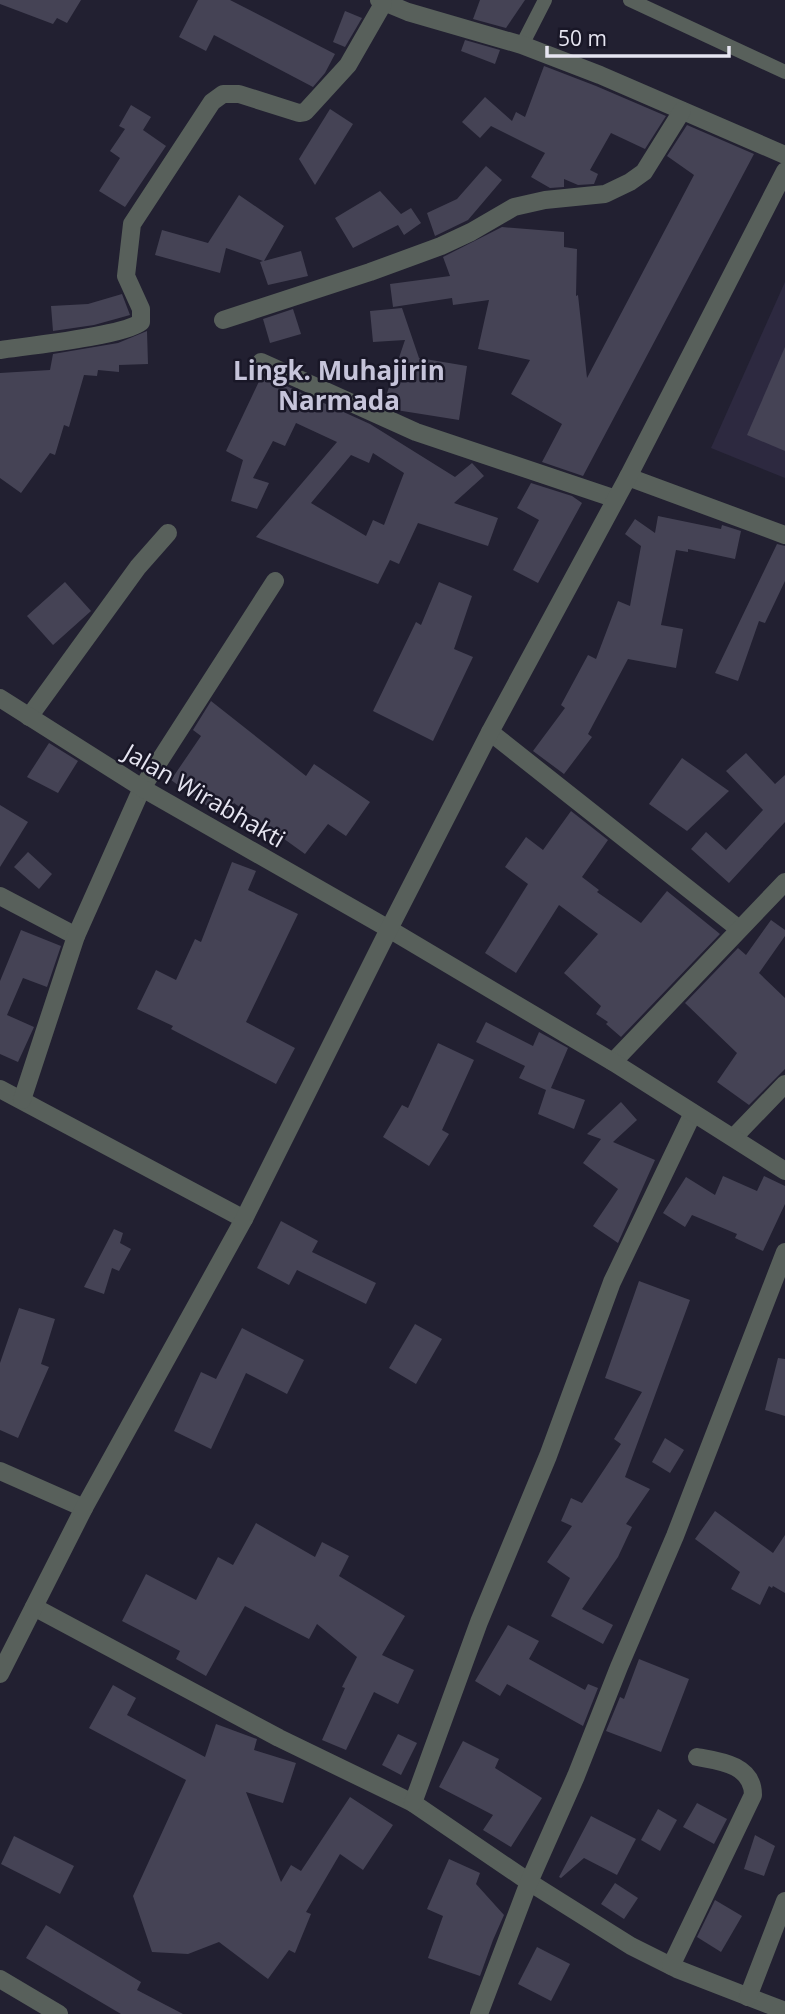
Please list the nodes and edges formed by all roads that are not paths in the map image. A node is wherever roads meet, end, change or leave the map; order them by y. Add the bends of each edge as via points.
1 (545, 0) edge
2 (630, 0) edge
3 (381, 2) edge
4 (522, 44) junction
5 (785, 72) edge
6 (682, 111) junction
7 (785, 155) edge
8 (785, 171) edge
9 (222, 320) dead end
10 (0, 350) edge
11 (261, 362) dead end
12 (628, 477) junction
13 (615, 499) junction
14 (168, 533) dead end
15 (785, 535) edge
16 (275, 581) dead end
17 (0, 698) edge
18 (29, 717) junction
19 (490, 732) junction
20 (142, 788) junction
21 (782, 889) edge
22 (0, 896) edge
23 (389, 929) junction
24 (739, 929) junction
25 (76, 936) junction
26 (613, 1062) junction
27 (785, 1084) edge
28 (0, 1089) edge
29 (22, 1100) junction
30 (693, 1113) junction
31 (734, 1137) junction
32 (785, 1171) edge
33 (244, 1219) junction
34 (785, 1252) edge
35 (0, 1471) edge
36 (84, 1508) junction
37 (34, 1607) junction
38 (0, 1674) edge
39 (696, 1757) dead end
40 (413, 1803) junction
41 (529, 1882) junction
42 (785, 1901) edge
43 (671, 1966) junction
44 (0, 1979) edge
45 (748, 1997) junction
46 (785, 2011) edge
47 (59, 2014) edge
48 (479, 2014) edge

1 - 4 lane
2 - 5 lane
3 - 4 street
3 - 10 street via 348,65 306,112 239,94 223,94 212,102 132,224 126,276 141,309 141,322 111,332
4 - 6 street
6 - 7 street
6 - 9 street via 644,172 605,194 514,207 441,246
8 - 12 street
11 - 13 street via 416,432
12 - 13 street
12 - 15 street
13 - 19 street
14 - 18 street
16 - 20 street
17 - 18 street, Jalan Wirabhakti
18 - 20 street, Jalan Wirabhakti
19 - 23 street
19 - 24 street
20 - 23 street, Jalan Wirabhakti
20 - 25 street
21 - 24 street
22 - 25 street
23 - 26 street, Jalan Wirabhakti
23 - 33 street
24 - 26 street
25 - 29 street
26 - 30 street, Jalan Wirabhakti
27 - 31 street
28 - 29 street
29 - 33 street
30 - 31 street, Jalan Wirabhakti
30 - 40 street via 612,1282
31 - 32 street, Jalan Wirabhakti
33 - 36 street
34 - 41 street via 676,1536
35 - 36 street
36 - 37 street
37 - 38 street
37 - 40 street via 279,1738
39 - 43 street via 742,1771 753,1785 753,1795
40 - 41 street
41 - 43 street via 631,1947
41 - 48 street
42 - 45 street
43 - 45 street
44 - 47 street
45 - 46 street

